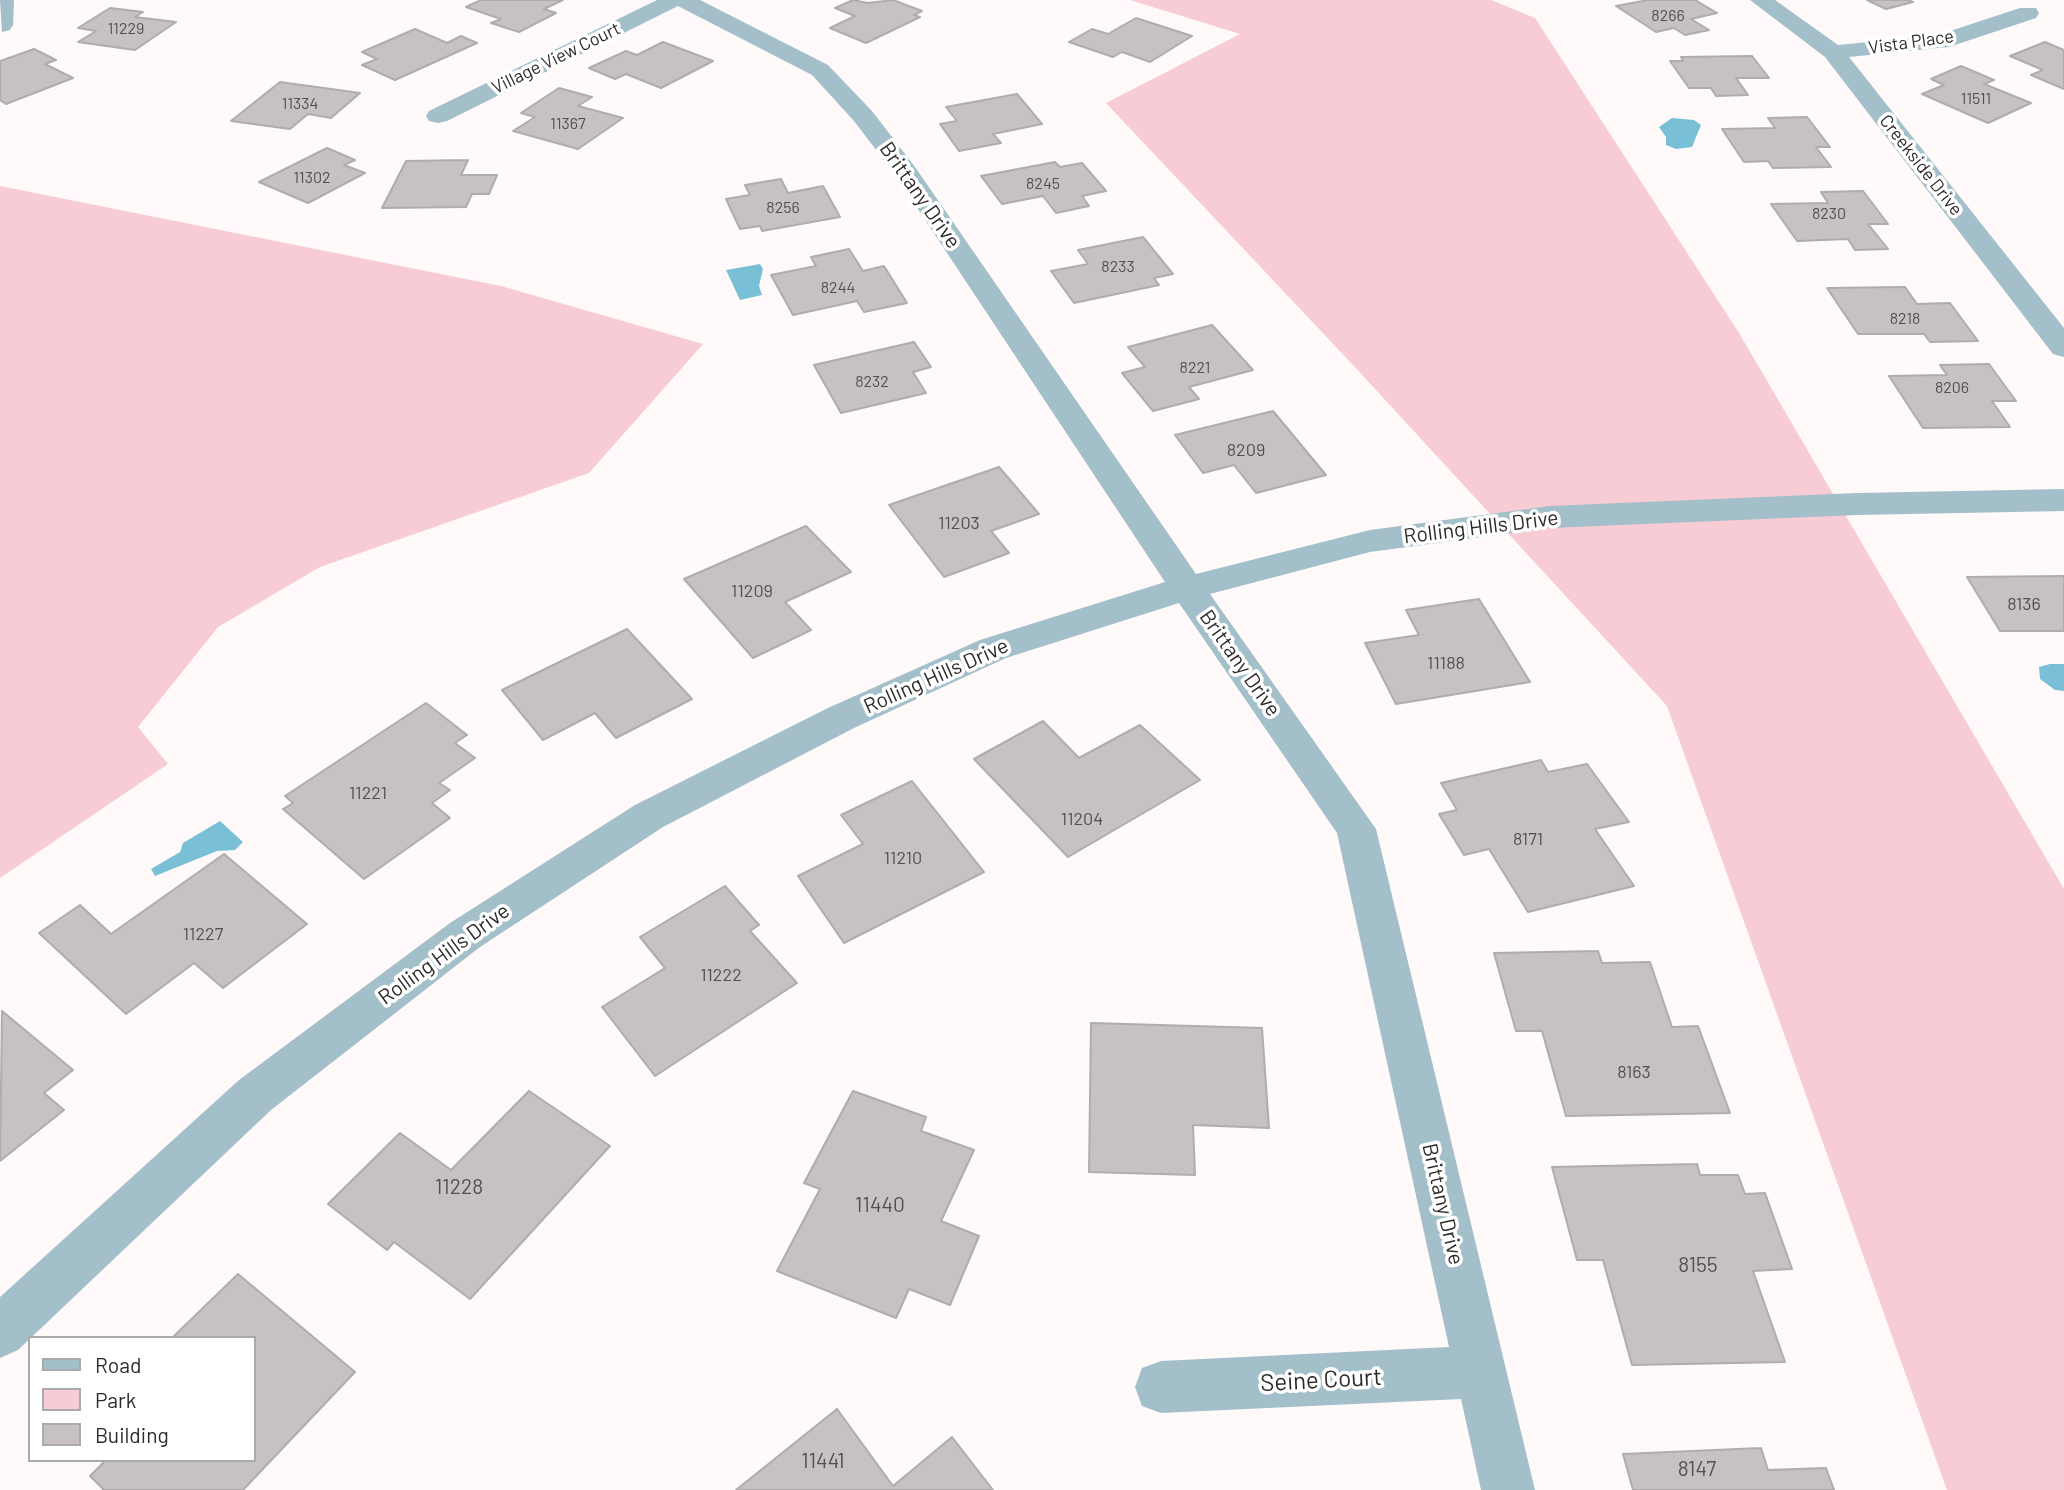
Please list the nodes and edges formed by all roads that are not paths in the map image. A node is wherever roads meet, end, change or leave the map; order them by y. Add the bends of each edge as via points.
1 (4, 0) edge
2 (674, 0) edge
3 (682, 0) edge
4 (1761, 0) edge
5 (2028, 13) dead end
6 (2, 25) edge
7 (1833, 52) junction
8 (438, 116) dead end
9 (2064, 348) edge
10 (2064, 500) edge
11 (1186, 588) junction
12 (0, 1332) edge
13 (1482, 1372) junction
14 (1161, 1387) dead end
15 (1508, 1490) edge

1 - 6 street
2 - 8 street, Village View Court
3 - 11 street, Brittany Drive via 820,69 863,116
4 - 7 street, Creekside Drive
5 - 7 street, Vista Place via 1941,42
7 - 9 street, Creekside Drive
10 - 11 street, Rolling Hills Drive via 1550,517 1370,541
11 - 12 street, Rolling Hills Drive via 993,649 841,718 649,816 465,935 255,1095
11 - 13 street, Brittany Drive via 1356,828
13 - 14 street, Seine Court
13 - 15 street, Brittany Drive

